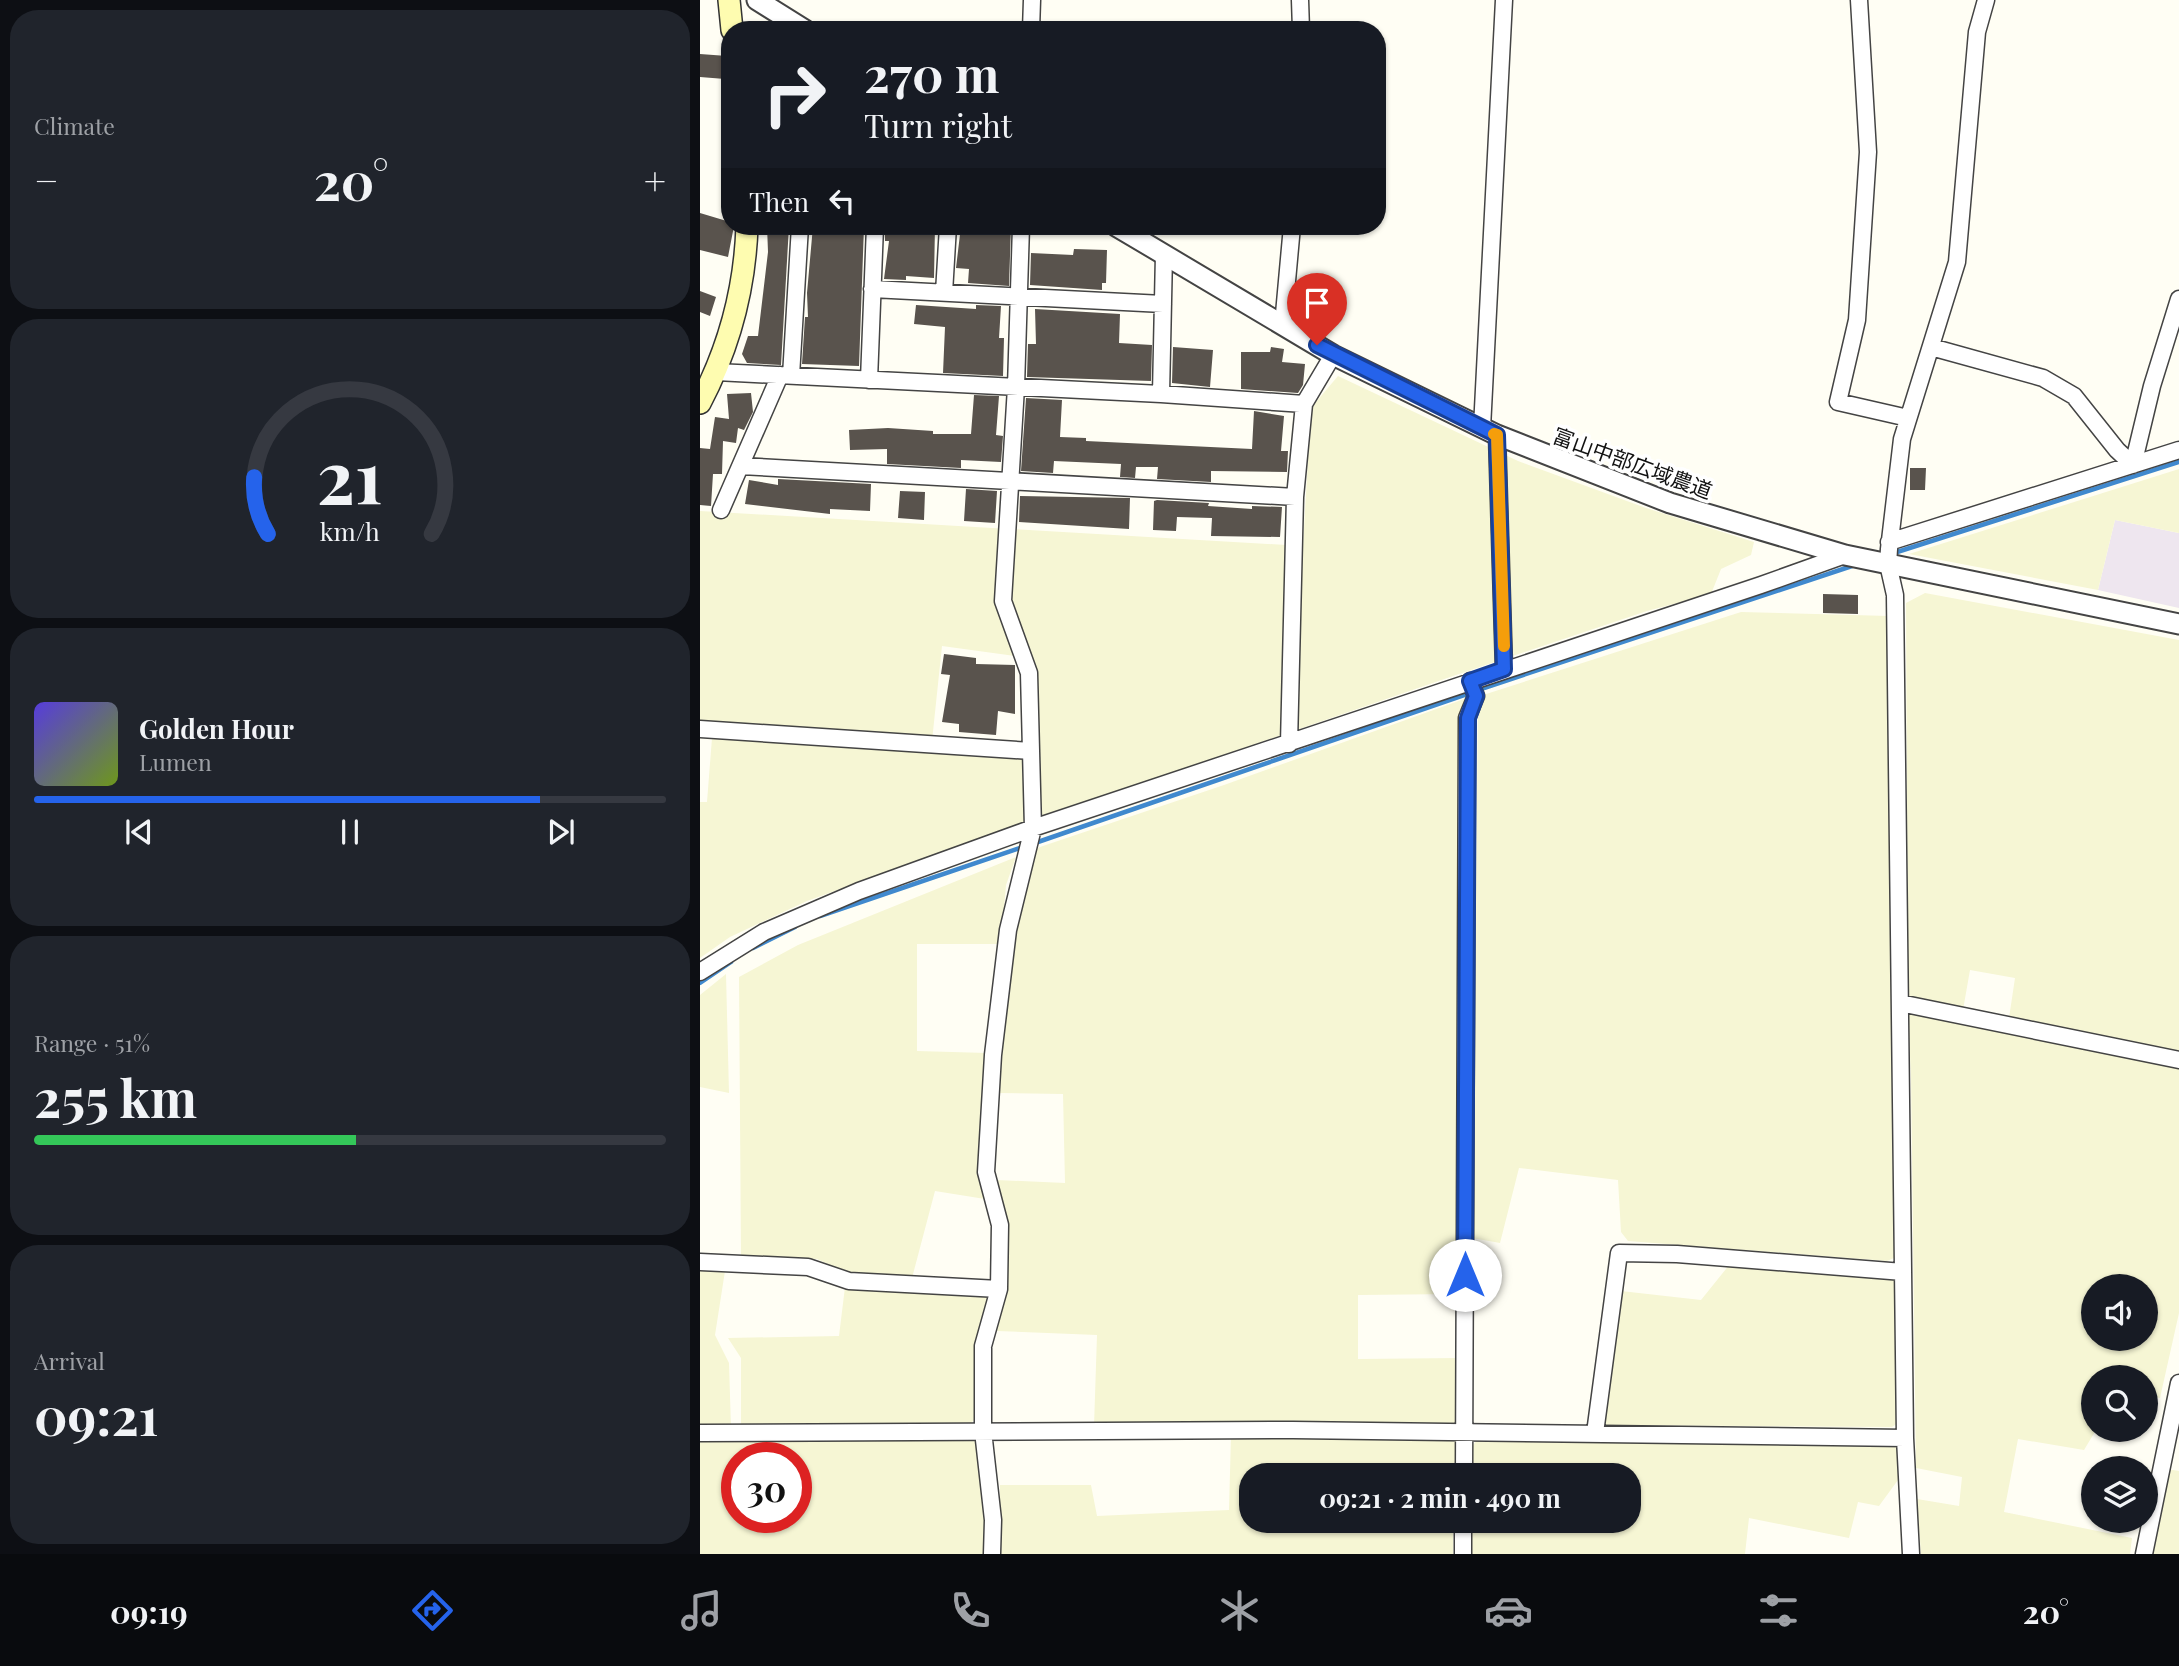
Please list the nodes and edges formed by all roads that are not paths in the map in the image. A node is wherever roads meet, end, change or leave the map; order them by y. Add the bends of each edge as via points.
1 (729, 0) edge
2 (757, 0) edge
3 (1032, 0) edge
4 (1300, 0) edge
5 (1504, 0) edge
6 (1859, 0) edge
7 (1986, 0) edge
8 (731, 21) edge
9 (791, 21) edge
10 (1031, 21) edge
11 (1301, 21) edge
12 (746, 235) edge
13 (799, 235) edge
14 (875, 235) edge
15 (947, 235) edge
16 (1021, 235) edge
17 (1131, 235) edge
18 (1291, 235) edge
19 (1164, 254) junction
20 (872, 289) junction
21 (944, 293) junction
22 (1020, 296) junction
23 (2179, 299) edge
24 (1163, 304) junction
25 (1283, 325) junction
26 (1931, 347) junction
27 (1333, 355) junction
28 (716, 372) junction
29 (786, 375) junction
30 (869, 380) junction
31 (1016, 387) junction
32 (1161, 394) junction
33 (700, 403) edge
34 (1304, 404) junction
35 (1908, 418) junction
36 (1489, 432) junction
37 (2179, 450) edge
38 (2133, 465) junction
39 (741, 466) junction
40 (1009, 479) junction
41 (1295, 498) junction
42 (721, 510) dead end
43 (1889, 542) junction
44 (1845, 555) junction
45 (1888, 564) junction
46 (2179, 624) edge
47 (1504, 669) junction
48 (1470, 681) junction
49 (700, 729) edge
50 (1289, 744) junction
51 (1031, 751) junction
52 (1033, 828) junction
53 (700, 972) edge
54 (1900, 1003) junction
55 (2179, 1060) edge
56 (700, 1262) edge
57 (1903, 1272) junction
58 (999, 1289) junction
59 (2179, 1383) edge
60 (983, 1431) junction
61 (1464, 1431) junction
62 (700, 1433) edge
63 (1595, 1433) junction
64 (1905, 1438) junction
65 (1464, 1463) edge
66 (1463, 1533) edge
67 (992, 1554) edge
68 (1463, 1554) edge
69 (1911, 1554) edge
70 (2144, 1554) edge

1 - 8 main road
2 - 9 street
3 - 10 street
4 - 11 street
5 - 36 street
6 - 35 street via 1868,152 1857,320 1838,402
7 - 26 street via 1977,33 1957,262
12 - 28 main road via 731,329
13 - 29 street
14 - 20 street
15 - 21 street
16 - 22 street
17 - 19 street, 富山中部広域農道
18 - 25 street
19 - 24 street
19 - 25 street, 富山中部広域農道
20 - 21 street
20 - 30 street
21 - 22 street
22 - 24 street
22 - 31 street
23 - 38 street
24 - 32 street
25 - 27 street, 富山中部広域農道
26 - 35 street
26 - 38 street via 2043,379 2074,396
27 - 34 street
27 - 36 street, 富山中部広域農道
28 - 29 street
28 - 33 main road
29 - 30 street
29 - 39 street
30 - 31 street
31 - 32 street
31 - 40 street
32 - 34 street
34 - 41 street
35 - 43 street
36 - 44 street, 富山中部広域農道 via 1670,503
36 - 47 street
37 - 38 street
38 - 43 street
39 - 40 street
39 - 42 street
40 - 41 street
40 - 51 street via 1003,601 1029,673
41 - 50 street
43 - 45 street
44 - 45 street, 富山中部広域農道
44 - 47 street
45 - 46 street, 富山中部広域農道
45 - 54 street via 1895,595
47 - 48 street
48 - 50 street
48 - 61 street via 1476,696 1468,718
49 - 51 street
50 - 52 street
51 - 52 street
52 - 53 street via 859,891 764,932
52 - 58 street via 1009,930 993,1055 986,1172 1000,1225
54 - 55 street
54 - 57 street
56 - 58 street via 808,1267 849,1281
57 - 63 street via 1619,1253
57 - 64 street
58 - 60 street via 983,1346
59 - 70 street
60 - 61 street
60 - 62 street
60 - 67 street
61 - 63 street
61 - 65 street
63 - 64 street
64 - 69 street
66 - 68 street

